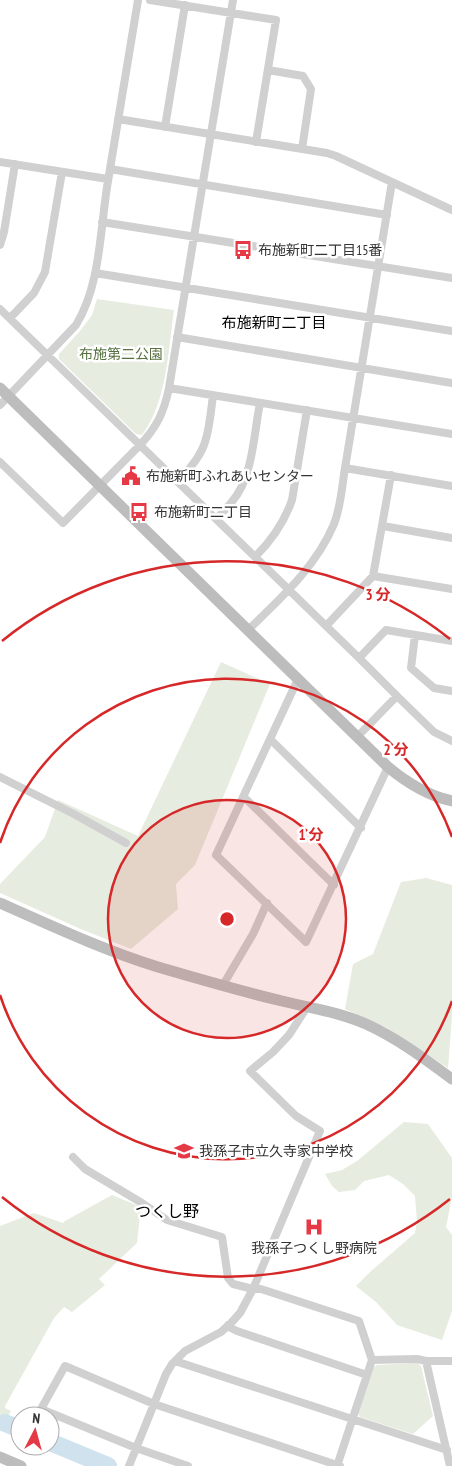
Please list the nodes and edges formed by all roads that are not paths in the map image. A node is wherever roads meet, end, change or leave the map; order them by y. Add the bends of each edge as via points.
1 (138, 0) edge
2 (150, 0) edge
3 (233, 0) edge
4 (185, 6) junction
5 (231, 13) junction
6 (268, 70) junction
7 (118, 119) junction
8 (165, 127) junction
9 (211, 134) junction
10 (256, 142) junction
11 (302, 149) junction
12 (0, 162) edge
13 (15, 164) junction
14 (110, 169) junction
15 (62, 172) junction
16 (108, 179) junction
17 (392, 182) junction
18 (202, 184) junction
19 (452, 210) edge
20 (387, 215) junction
21 (102, 222) junction
22 (194, 236) junction
23 (0, 245) edge
24 (379, 266) junction
25 (95, 273) junction
26 (452, 278) edge
27 (186, 288) junction
28 (0, 308) edge
29 (370, 317) junction
30 (10, 318) junction
31 (452, 331) edge
32 (177, 338) junction
33 (48, 355) junction
34 (362, 368) junction
35 (452, 383) edge
36 (169, 388) junction
37 (213, 395) junction
38 (3, 396) edge
39 (260, 403) junction
40 (307, 410) junction
41 (353, 418) junction
42 (452, 434) edge
43 (140, 445) junction
44 (0, 462) edge
45 (346, 468) junction
46 (391, 475) junction
47 (178, 482) junction
48 (100, 486) junction
49 (452, 486) edge
50 (216, 519) junction
51 (383, 526) junction
52 (452, 538) edge
53 (254, 557) junction
54 (373, 576) junction
55 (452, 589) edge
56 (289, 590) junction
57 (326, 626) junction
58 (248, 630) junction
59 (415, 635) junction
60 (452, 641) edge
61 (359, 658) junction
62 (298, 679) junction
63 (452, 691) edge
64 (397, 696) junction
65 (357, 737) junction
66 (270, 738) junction
67 (452, 741) edge
68 (388, 767) junction
69 (0, 777) edge
70 (244, 797) junction
71 (452, 801) edge
72 (361, 828) junction
73 (126, 844) dead end
74 (334, 885) junction
75 (0, 903) edge
76 (266, 903) junction
77 (224, 985) junction
78 (306, 1007) junction
79 (452, 1079) edge
80 (73, 1157) dead end
81 (253, 1288) junction
82 (228, 1325) junction
83 (372, 1360) junction
84 (175, 1361) junction
85 (426, 1361) junction
86 (452, 1361) edge
87 (367, 1375) junction
88 (154, 1404) junction
89 (353, 1419) junction
90 (136, 1448) junction
91 (447, 1450) junction
92 (0, 1458) edge
93 (21, 1466) edge
94 (129, 1466) edge
95 (188, 1466) edge
96 (338, 1466) edge
97 (450, 1466) edge

1 - 7 street
2 - 4 street
3 - 5 street
4 - 5 street
4 - 8 street
5 - 6 street via 276,20
5 - 9 street
6 - 10 street
6 - 11 street via 303,76 311,89
7 - 8 street
7 - 14 street
8 - 9 street
9 - 10 street
9 - 18 street
10 - 11 street
11 - 17 street via 336,156
12 - 13 street
13 - 15 street
13 - 23 street
14 - 16 street
14 - 18 street
15 - 16 street
15 - 30 street via 45,272 34,293
16 - 21 street
17 - 19 street
17 - 20 street
18 - 20 street
18 - 22 street
20 - 24 street
21 - 22 street
21 - 25 street
22 - 24 street
22 - 27 street
24 - 26 street
24 - 29 street
25 - 27 street
25 - 33 street via 83,314
27 - 29 street
27 - 32 street
28 - 30 street
29 - 31 street
29 - 34 street
30 - 33 street
32 - 34 street
32 - 36 street
33 - 38 street
33 - 43 street
34 - 35 street
34 - 41 street
36 - 37 street
36 - 43 street via 160,419
37 - 39 street
37 - 47 street via 204,444
38 - 48 street
39 - 40 street
39 - 50 street via 248,473 233,501
40 - 41 street
40 - 53 street via 290,506 275,534
41 - 42 street
41 - 45 street
43 - 47 street
43 - 48 street
44 - 48 street via 63,524
45 - 46 street
45 - 56 street via 338,509 326,541
46 - 49 street
46 - 51 street
47 - 50 street
48 - 58 street
50 - 53 street
51 - 52 street
51 - 54 street
53 - 56 street
54 - 55 street
54 - 57 street
56 - 57 street
56 - 58 street
57 - 61 street
58 - 62 street
59 - 60 street
59 - 61 street via 386,630
59 - 63 street via 411,668 434,688
61 - 64 street
62 - 65 street
62 - 66 street
64 - 65 street
64 - 67 street via 434,732
65 - 68 street
66 - 70 street
66 - 72 street
68 - 71 street via 423,791
68 - 72 street
69 - 73 street
70 - 74 street
70 - 76 street via 216,855
72 - 74 street
74 - 76 street via 306,942
75 - 77 street via 114,952
76 - 77 street via 253,934
77 - 78 street
78 - 79 street via 368,1024
78 - 81 street via 289,1035 250,1071 296,1116 320,1131
80 - 81 street via 85,1169 167,1220 222,1237 228,1278 233,1284
81 - 82 street via 240,1313
81 - 83 street via 359,1321
82 - 84 street via 185,1351
82 - 87 street via 237,1331
83 - 85 street
83 - 87 street
84 - 88 street
84 - 89 street
85 - 86 street
85 - 91 street
87 - 89 street
88 - 90 street
88 - 90 street via 64,1366 41,1409
88 - 96 street
89 - 91 street
89 - 96 street
90 - 94 street
90 - 95 street
91 - 97 street
92 - 93 street

